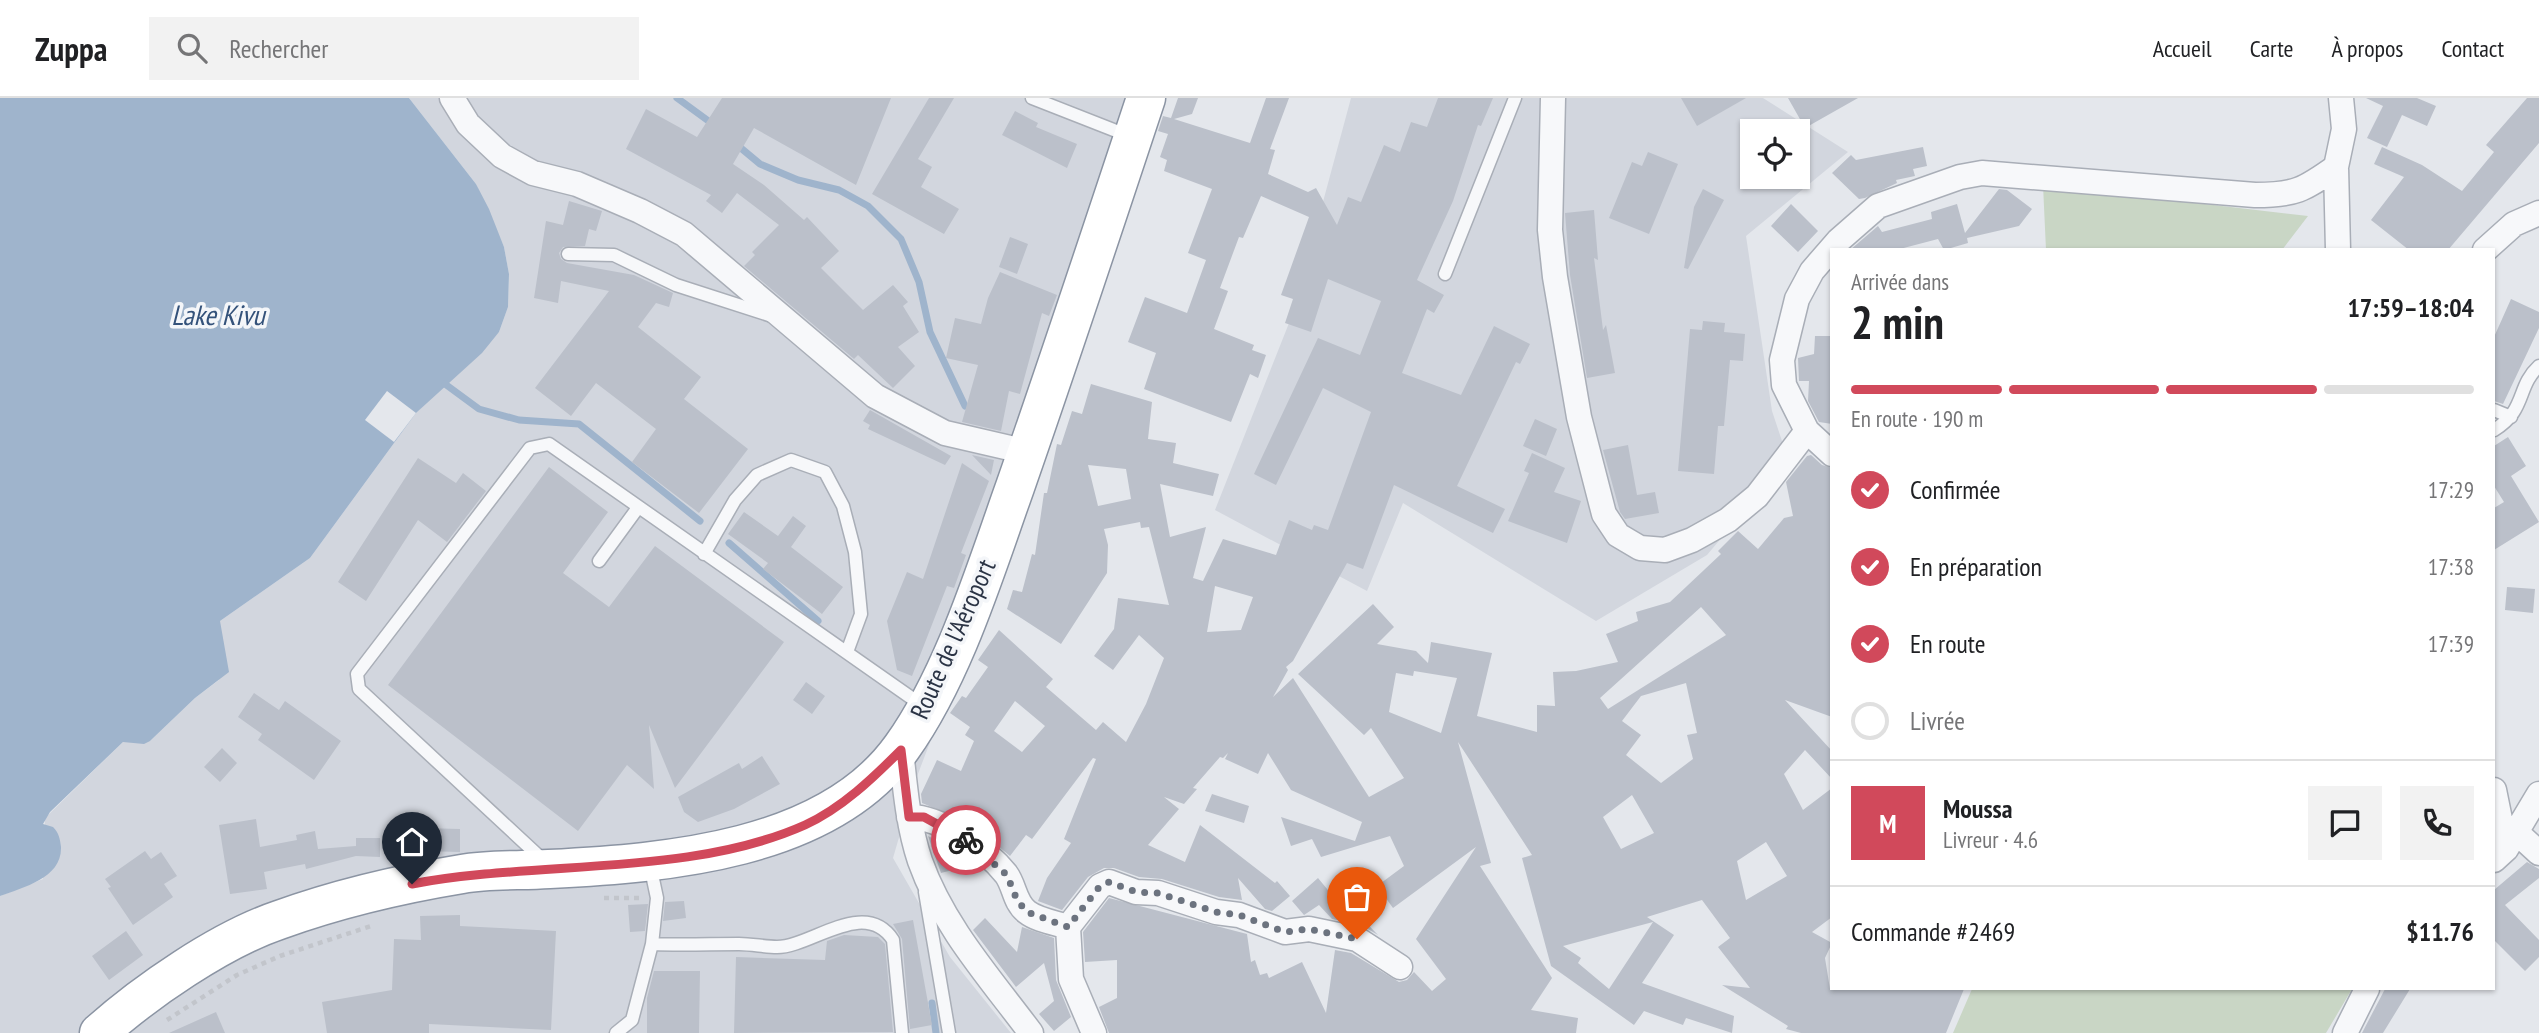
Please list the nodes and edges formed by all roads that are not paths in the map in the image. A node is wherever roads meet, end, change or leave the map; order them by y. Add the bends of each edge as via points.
1 (452, 98) edge
2 (1032, 98) edge
3 (1146, 98) edge
4 (1515, 98) edge
5 (1553, 98) edge
6 (2341, 98) edge
7 (1133, 138) junction
8 (2336, 167) junction
9 (2539, 213) edge
10 (1832, 248) edge
11 (2338, 248) edge
12 (2487, 248) edge
13 (1830, 250) edge
14 (568, 254) dead end
15 (1445, 274) dead end
16 (782, 319) junction
17 (2539, 366) edge
18 (2495, 410) edge
19 (2511, 417) junction
20 (2495, 428) edge
21 (1807, 431) junction
22 (1027, 452) junction
23 (1830, 452) edge
24 (637, 509) junction
25 (704, 554) junction
26 (599, 561) dead end
27 (848, 652) junction
28 (926, 709) junction
29 (901, 750) junction
30 (2539, 793) edge
31 (2495, 795) edge
32 (909, 817) junction
33 (2505, 847) edge
34 (2539, 853) edge
35 (650, 861) junction
36 (920, 861) junction
37 (554, 869) junction
38 (1068, 927) junction
39 (652, 944) junction
40 (1400, 967) dead end
41 (2366, 990) edge
42 (99, 1033) edge
43 (616, 1033) edge
44 (902, 1033) edge
45 (949, 1033) edge
46 (1031, 1033) edge
47 (1094, 1033) edge
48 (2345, 1033) edge

1 - 16 street via 468,124 502,156 533,173 577,184 640,211 684,234
2 - 7 lane
3 - 7 highway, Route de l'Aéroport
4 - 15 lane
5 - 21 street via 1550,230 1555,277 1579,417 1604,514 1618,535 1640,548 1665,550 1692,540 1728,520 1757,496
6 - 8 street via 2344,129
7 - 22 highway, Route de l'Aéroport
8 - 10 street via 2289,195 1982,173 1878,206
8 - 11 street
9 - 12 street via 2514,223
13 - 21 street via 1797,299 1782,360 1784,385
14 - 16 lane via 614,255 676,285
16 - 22 street via 875,396 906,414 945,433
17 - 19 lane via 2530,375 2520,406
18 - 19 lane
19 - 20 lane
21 - 23 street
22 - 28 highway, Route de l'Aéroport via 975,602
24 - 25 lane
24 - 26 lane
24 - 37 lane via 549,444 530,448 357,674 359,689
25 - 27 lane
25 - 27 lane via 735,500 757,475 791,460 825,472 843,506 855,552 861,614
27 - 28 lane
28 - 29 highway, Route de l'Aéroport
29 - 32 street
29 - 35 highway, Route de l'Aéroport via 849,797 805,824 737,846
30 - 33 street
31 - 33 street
32 - 36 street
32 - 38 street via 924,817 964,838 1007,875 1027,912
33 - 34 street
35 - 37 highway, Route de l'Aéroport
35 - 39 lane via 657,898
36 - 45 lane
36 - 46 street via 947,920
37 - 42 highway, Route de l'Aéroport via 466,873 386,889 276,921 201,958
38 - 40 street via 1100,886 1109,882 1239,915 1285,932 1309,929 1357,939
38 - 47 street via 1071,979
39 - 43 lane via 632,1020
39 - 44 lane via 780,947 841,924 875,925 893,940
41 - 48 street

